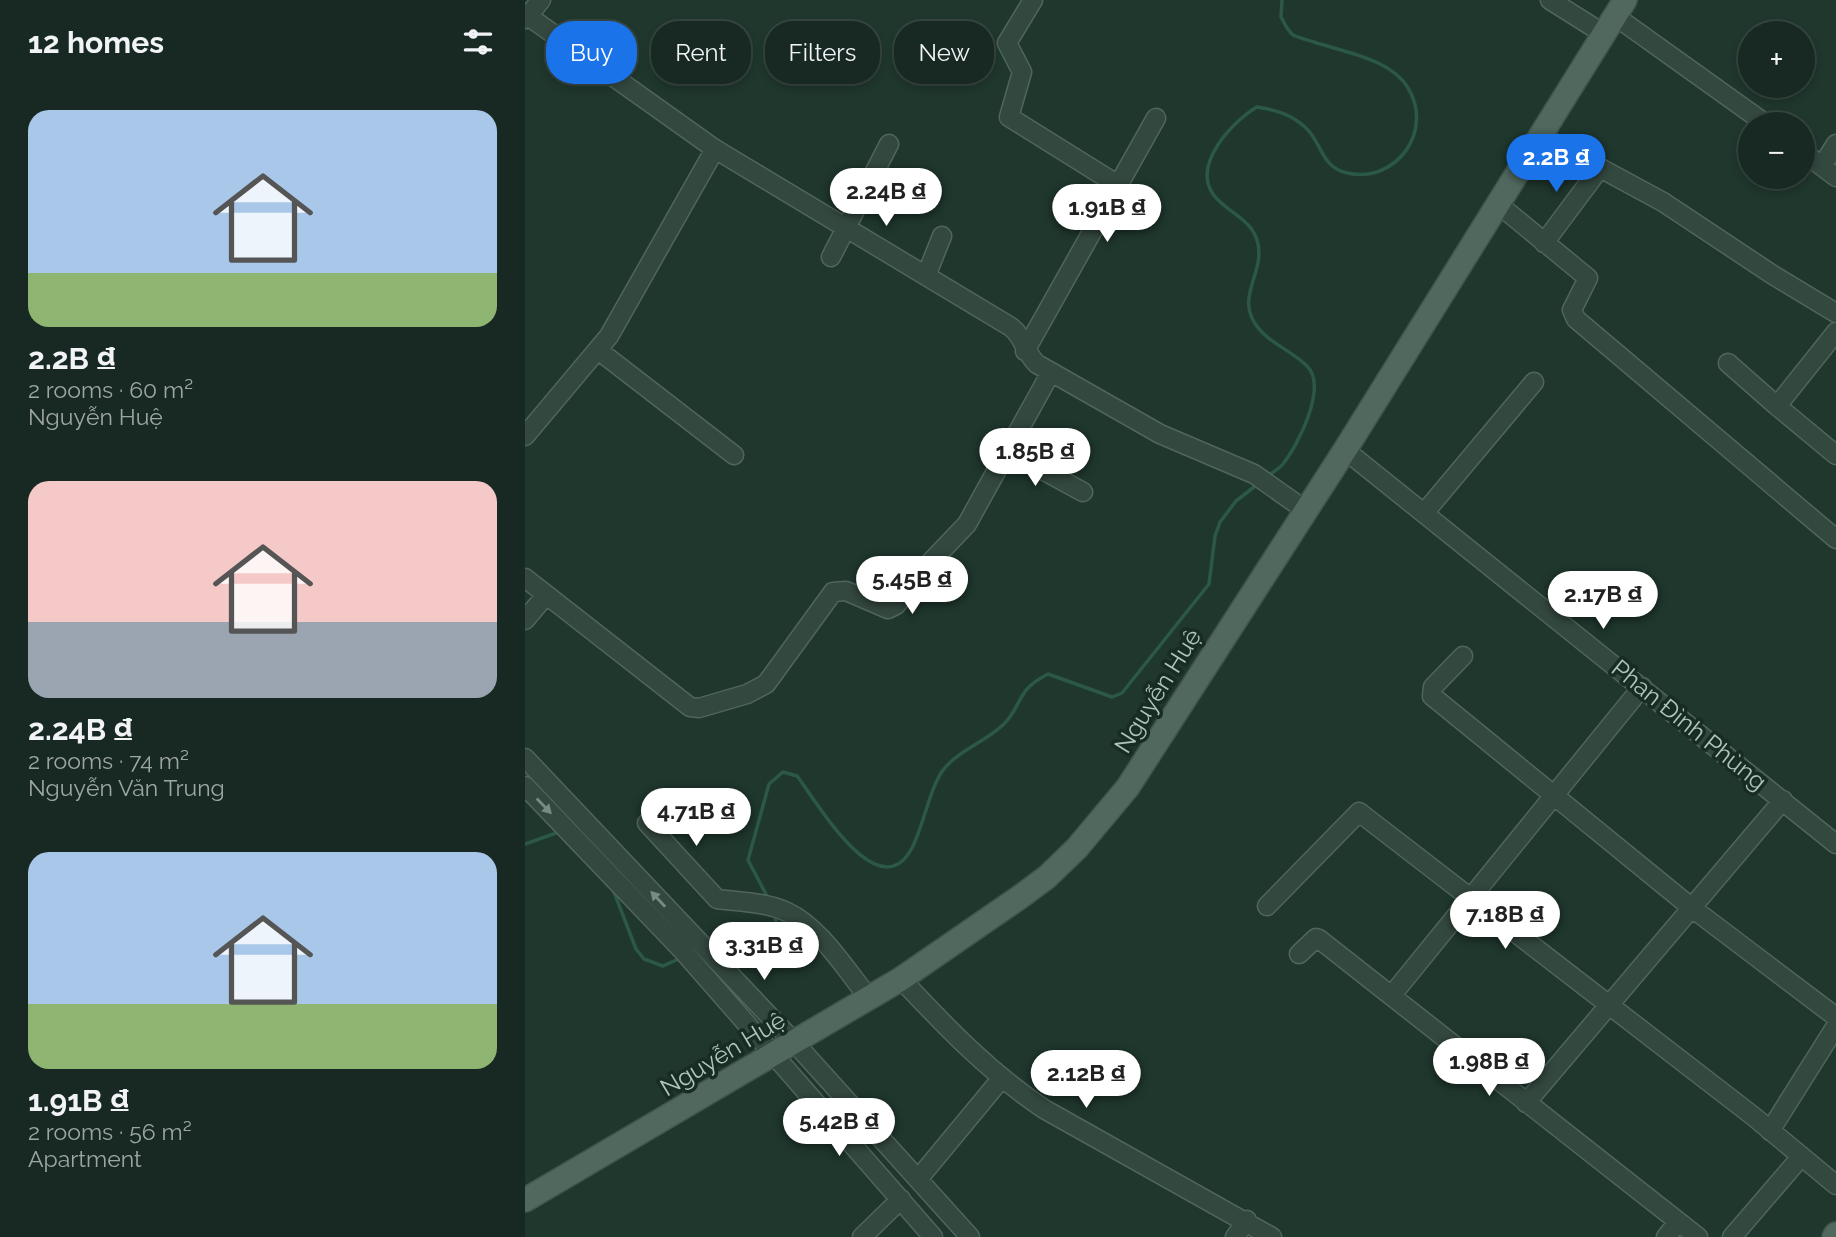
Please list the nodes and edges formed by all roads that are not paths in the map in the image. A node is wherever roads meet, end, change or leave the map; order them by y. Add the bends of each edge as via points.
1 (541, 0) edge
2 (1033, 0) edge
3 (1550, 0) edge
4 (1615, 17) edge
5 (526, 18) edge
6 (1749, 112) edge
7 (1156, 118) dead end
8 (1541, 136) junction
9 (889, 144) dead end
10 (1836, 144) edge
11 (716, 149) junction
12 (1600, 167) junction
13 (1829, 171) edge
14 (1118, 185) junction
15 (1498, 205) junction
16 (845, 226) junction
17 (942, 236) dead end
18 (1544, 243) junction
19 (831, 257) dead end
20 (926, 276) junction
21 (1836, 313) edge
22 (1836, 332) edge
23 (598, 350) junction
24 (1025, 351) junction
25 (1728, 363) dead end
26 (1051, 372) junction
27 (1534, 382) dead end
28 (1777, 406) junction
29 (525, 436) edge
30 (1006, 450) junction
31 (1345, 450) junction
32 (734, 455) dead end
33 (1836, 455) edge
34 (1083, 492) dead end
35 (1305, 510) junction
36 (1425, 512) junction
37 (1836, 539) edge
38 (525, 578) edge
39 (546, 595) junction
40 (525, 620) edge
41 (1462, 656) dead end
42 (1642, 687) junction
43 (525, 758) edge
44 (525, 786) edge
45 (1554, 795) junction
46 (1783, 800) junction
47 (647, 823) dead end
48 (1836, 844) edge
49 (1472, 900) junction
50 (1268, 906) dead end
51 (1692, 908) junction
52 (1299, 954) dead end
53 (901, 979) junction
54 (1392, 995) junction
55 (869, 998) junction
56 (1606, 1005) junction
57 (1836, 1017) edge
58 (1836, 1026) edge
59 (784, 1048) junction
60 (1001, 1079) junction
61 (1526, 1103) junction
62 (1770, 1131) junction
63 (1800, 1158) junction
64 (919, 1178) junction
65 (1836, 1185) edge
66 (526, 1198) edge
67 (901, 1199) junction
68 (1247, 1220) junction
69 (1678, 1222) junction
70 (862, 1237) edge
71 (933, 1237) edge
72 (970, 1237) edge
73 (1235, 1237) edge
74 (1272, 1237) edge
75 (1666, 1237) edge
76 (1698, 1237) edge
77 (1732, 1237) edge

1 - 5 street
2 - 14 street via 1007,43 1022,72 1009,117
3 - 4 street
4 - 6 street
4 - 8 main road, Nguyễn Huệ
5 - 11 street
7 - 14 street
8 - 12 street
8 - 15 main road, Nguyễn Huệ
9 - 16 street
10 - 13 street
11 - 16 street
11 - 23 street
12 - 18 street
12 - 21 street
14 - 24 street
15 - 18 street
15 - 31 main road, Nguyễn Huệ
16 - 19 street
16 - 20 street
17 - 20 street
18 - 37 street via 1588,278 1572,310 1576,319
20 - 24 street via 1016,330
22 - 28 street
23 - 29 street
23 - 32 street
24 - 26 street
25 - 28 street
26 - 30 street
26 - 35 street via 1160,435 1254,474
27 - 36 street
28 - 33 street
30 - 34 street
30 - 39 street via 967,524 892,609 837,590 766,684 747,694 689,707
31 - 35 main road, Nguyễn Huệ
31 - 36 street, Phan Đình Phùng
35 - 53 main road, Nguyễn Huệ via 1110,810 1047,877
36 - 42 street, Phan Đình Phùng
38 - 39 street
39 - 40 street
41 - 45 street via 1433,687 1432,696
42 - 45 street
42 - 46 street, Phan Đình Phùng
59 -> 43 street
44 -> 59 street via 688,956
45 - 49 street
45 - 51 street
46 - 48 street, Phan Đình Phùng
46 - 51 street
47 - 55 street via 717,899 789,912 832,953
49 - 50 street via 1359,812
49 - 54 street
49 - 56 street
51 - 56 street
51 - 57 street
52 - 54 street via 1319,939
53 - 55 main road, Nguyễn Huệ
53 - 60 street
54 - 61 street
55 - 59 main road, Nguyễn Huệ
56 - 61 street
56 - 62 street
58 - 62 street
59 - 64 street
59 - 66 main road, Nguyễn Huệ
59 - 67 street
60 - 64 street
60 - 68 street via 1044,1109
61 - 69 street
62 - 63 street
63 - 65 street
63 - 77 street
64 - 72 street
67 - 70 street
67 - 71 street
68 - 73 street
68 - 74 street
69 - 75 street
69 - 76 street

